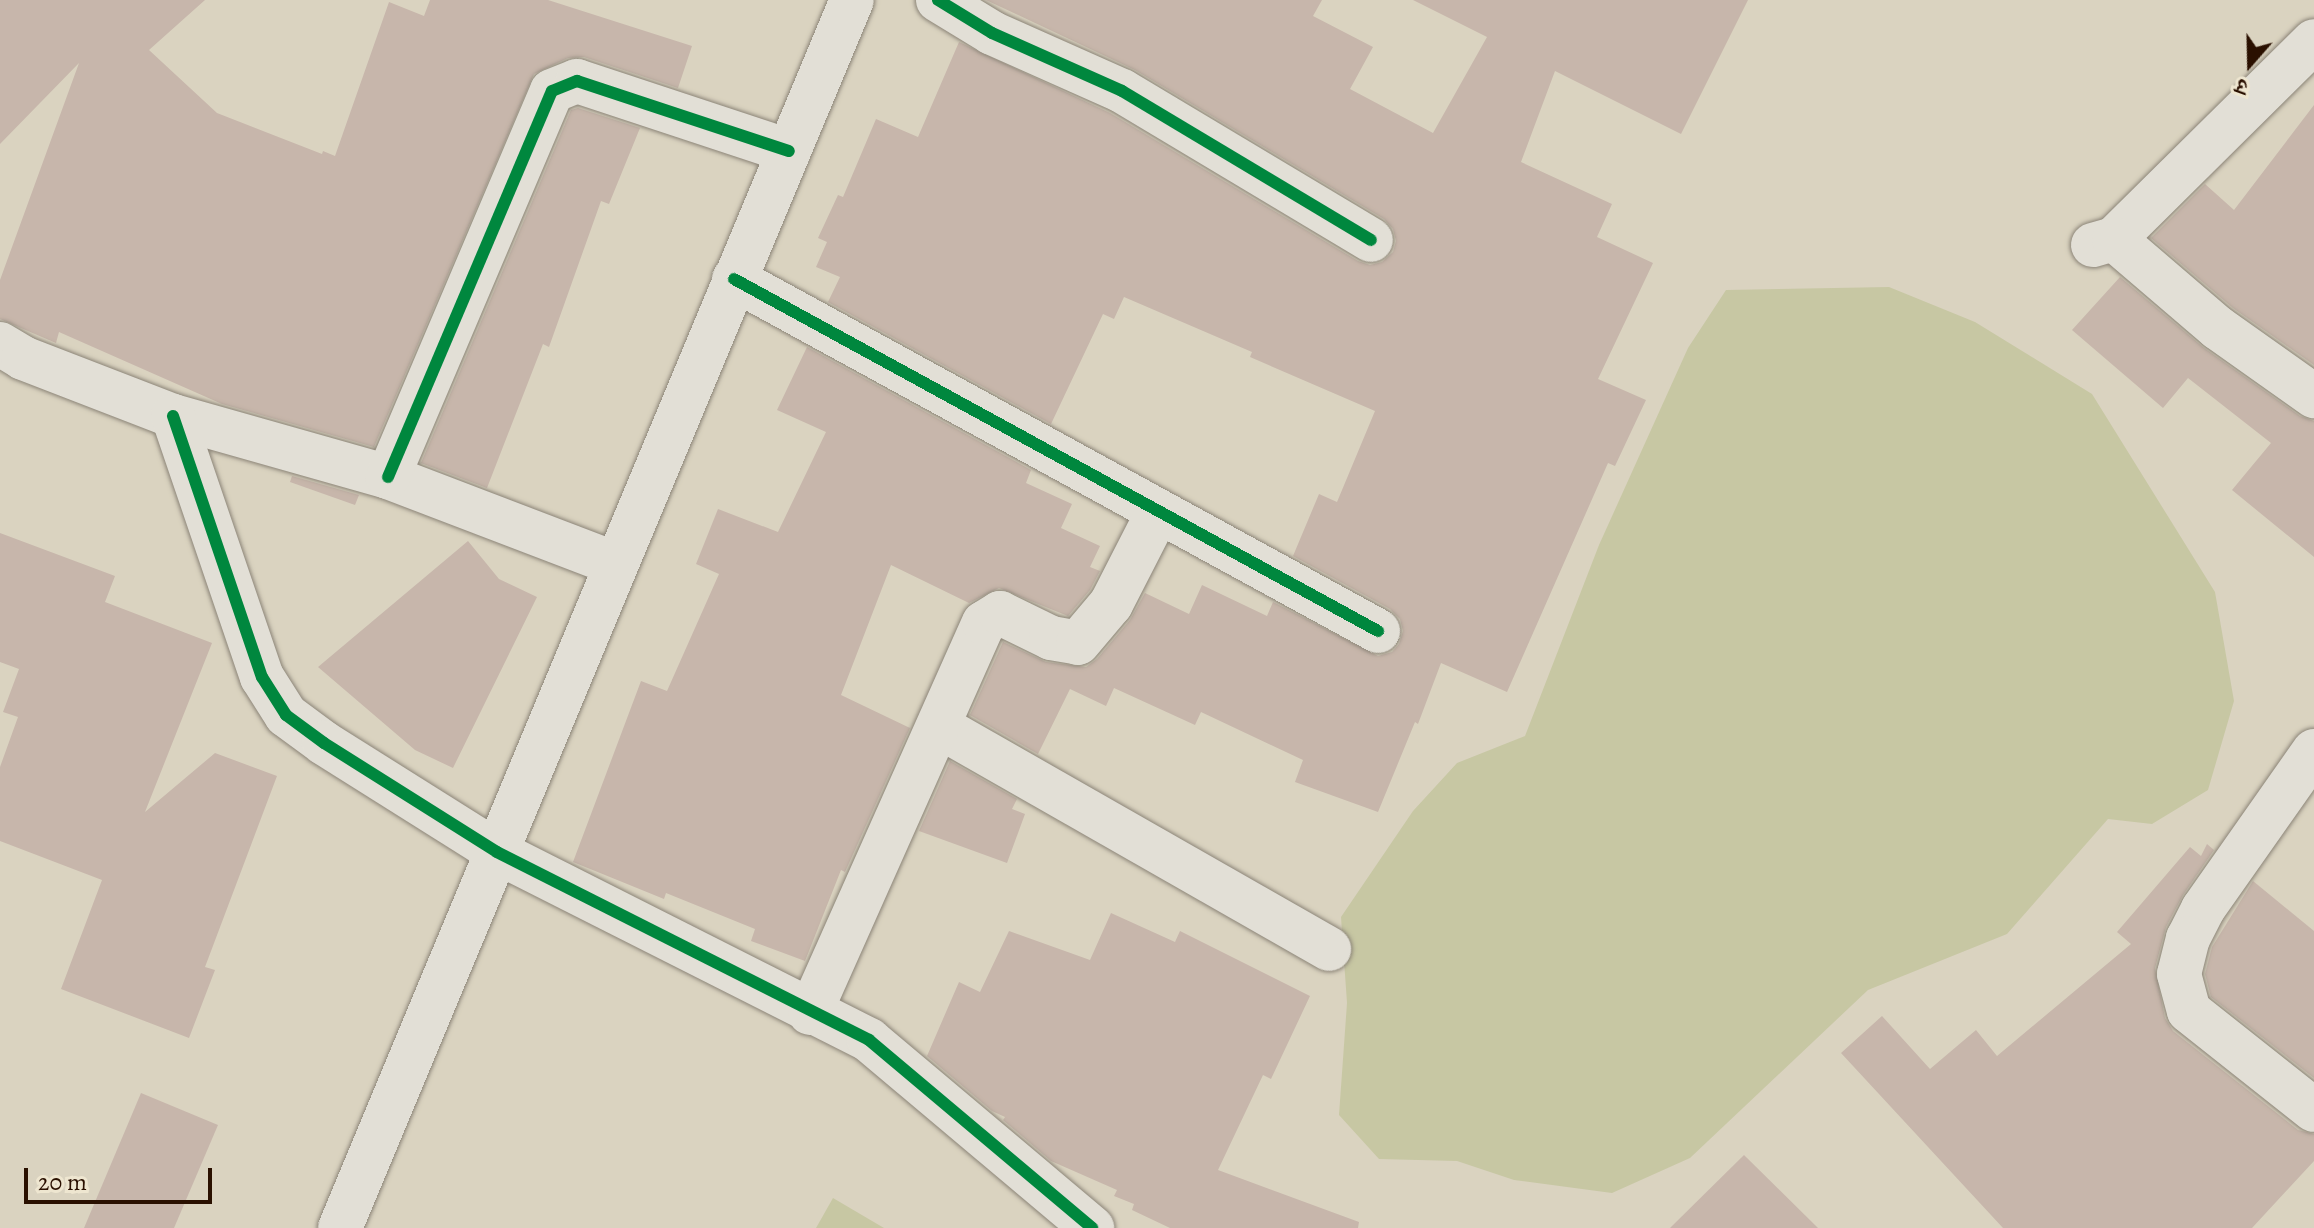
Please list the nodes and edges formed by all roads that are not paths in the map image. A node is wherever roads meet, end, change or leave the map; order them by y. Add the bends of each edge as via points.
1 (852, 0) edge
2 (938, 0) edge
3 (2314, 41) edge
4 (789, 151) junction
5 (1371, 240) dead end
6 (734, 279) junction
7 (0, 344) edge
8 (2314, 396) edge
9 (173, 416) junction
10 (388, 477) junction
11 (1158, 512) junction
12 (616, 564) junction
13 (1378, 631) dead end
14 (940, 727) junction
15 (2314, 751) edge
16 (497, 852) junction
17 (1329, 949) dead end
18 (810, 1013) junction
19 (2314, 1110) edge
20 (340, 1228) edge
21 (1092, 1228) edge

1 - 4 street
2 - 5 street via 992,33 1122,91
3 - 8 street via 2104,242
4 - 6 street
4 - 10 street via 577,81 552,91
6 - 11 street
6 - 12 street
7 - 9 street via 23,358
9 - 10 street
9 - 16 street via 262,677 286,715
10 - 12 street
11 - 13 street
11 - 14 street via 1111,604 1078,643 1051,638 1000,613 984,623
12 - 16 street
14 - 17 street
14 - 18 street
15 - 19 street via 2203,909 2188,938 2179,974 2189,1011
16 - 18 street
16 - 20 street
18 - 21 street via 869,1040

